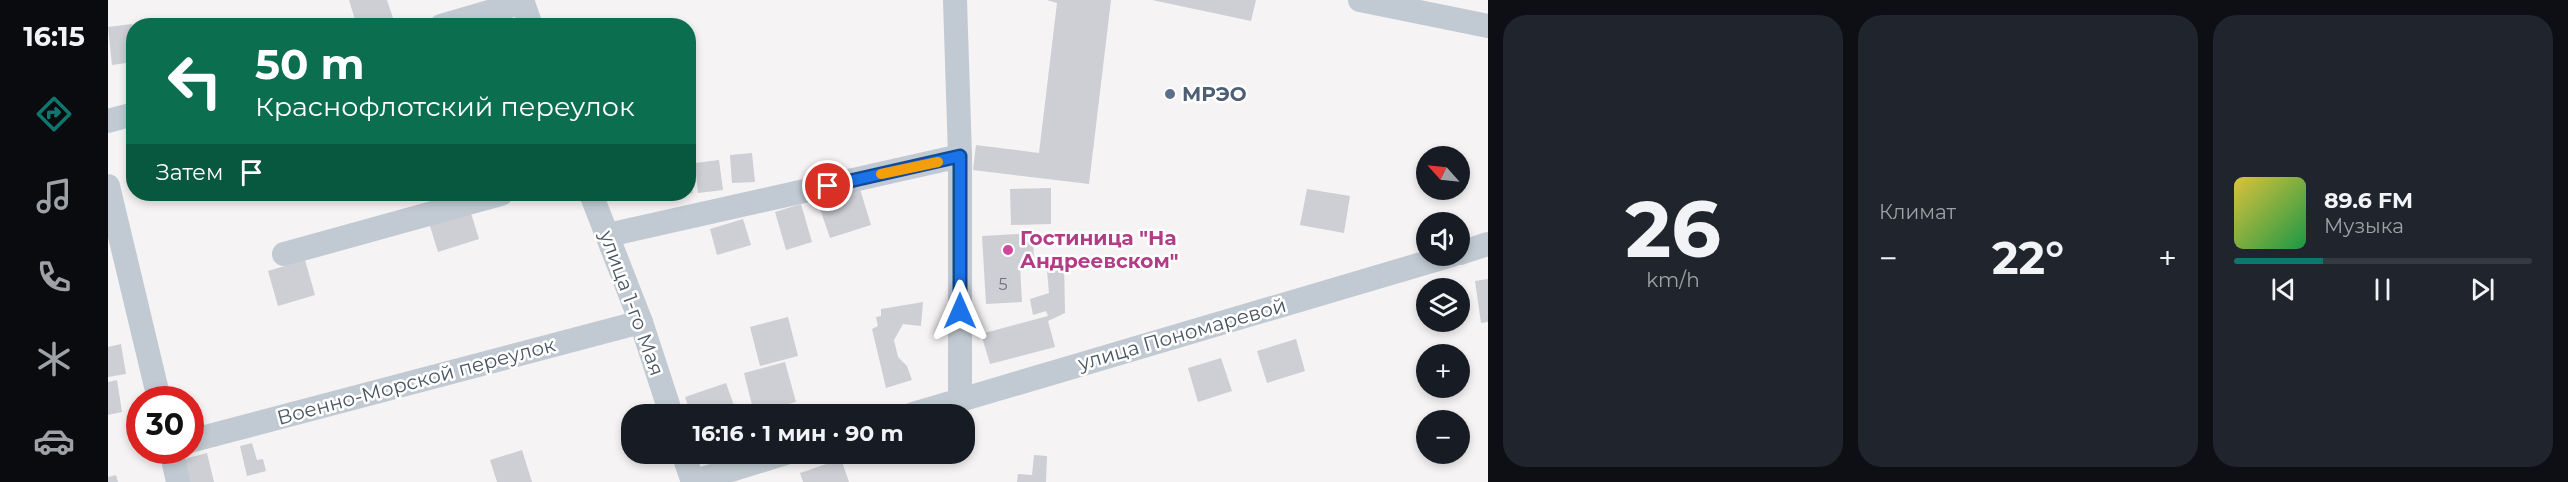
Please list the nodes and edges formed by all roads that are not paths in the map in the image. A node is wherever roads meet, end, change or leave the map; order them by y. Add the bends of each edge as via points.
1 (955, 0) edge
2 (1360, 0) edge
3 (522, 1) edge
4 (467, 18) edge
5 (528, 18) edge
6 (1488, 26) edge
7 (126, 116) edge
8 (108, 121) edge
9 (960, 156) junction
10 (108, 186) edge
11 (476, 201) edge
12 (594, 201) edge
13 (608, 234) junction
14 (1488, 244) edge
15 (1470, 250) edge
16 (284, 254) dead end
17 (1416, 266) edge
18 (641, 322) junction
19 (156, 386) edge
20 (960, 400) junction
21 (668, 404) edge
22 (947, 404) edge
23 (204, 437) edge
24 (174, 464) edge
25 (687, 464) edge
26 (751, 464) edge
27 (178, 482) edge
28 (693, 482) edge

1 - 9 street
2 - 6 street
3 - 4 street
3 - 5 street
7 - 8 street
9 - 13 street
9 - 20 street
10 - 19 street
11 - 16 street
12 - 13 street, улица 1-го Мая
13 - 18 street, улица 1-го Мая
14 - 15 street
17 - 20 street, улица Пономаревой
18 - 21 street, улица 1-го Мая
18 - 23 street, Военно-Морской переулок
20 - 22 street, улица Пономаревой
24 - 27 street
25 - 28 street
26 - 28 street

